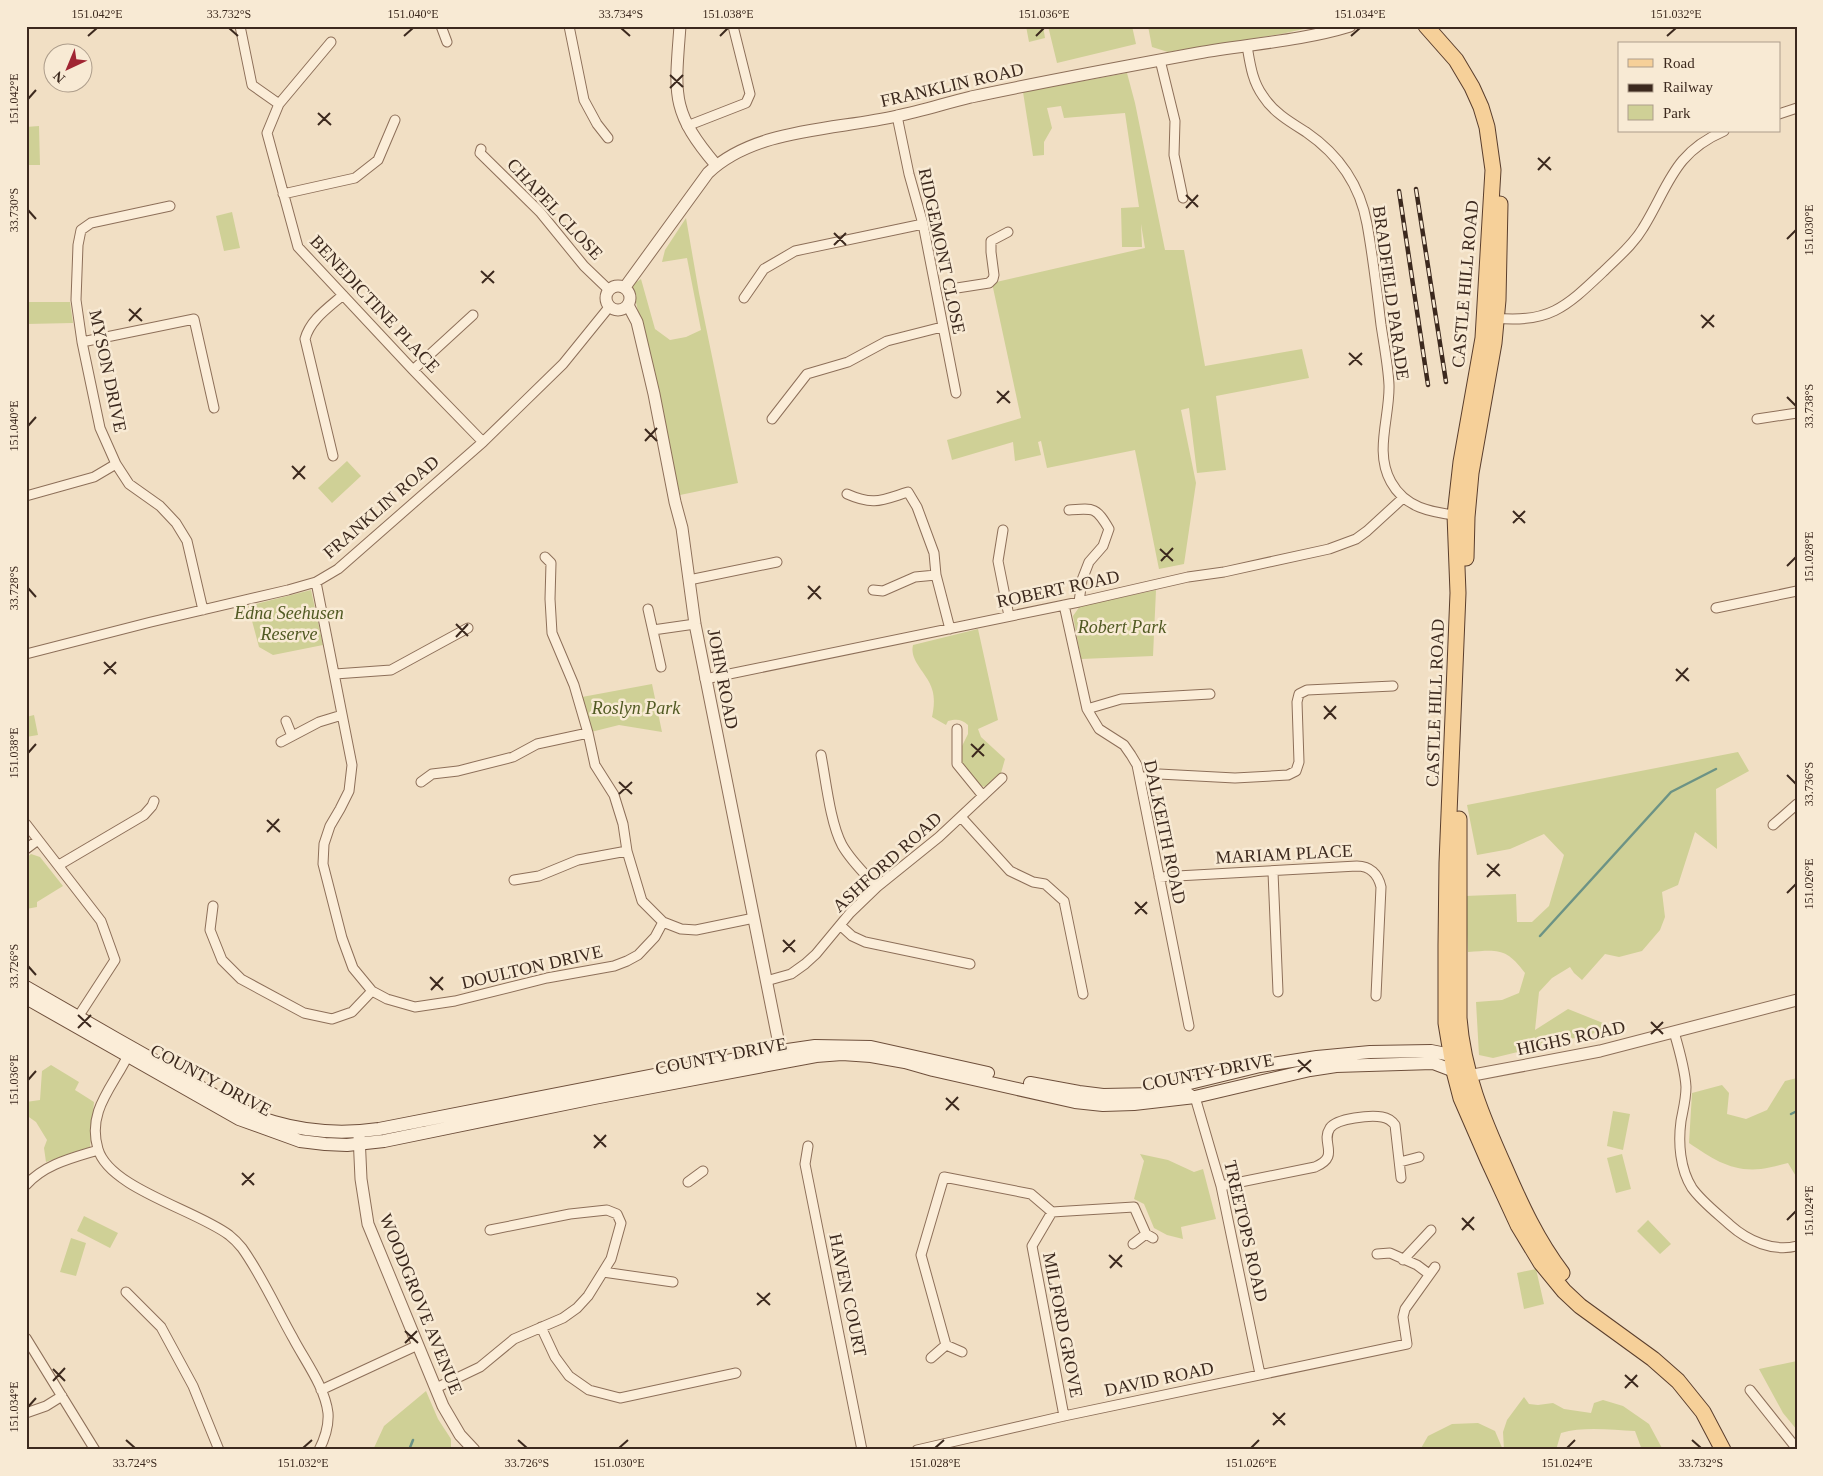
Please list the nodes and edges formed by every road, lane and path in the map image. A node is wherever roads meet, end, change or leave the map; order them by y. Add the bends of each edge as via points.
1 (240, 26) edge
2 (441, 26) edge
3 (569, 26) edge
4 (680, 26) edge
5 (733, 26) edge
6 (1350, 26) edge
7 (1426, 26) edge
8 (1437, 26) edge
9 (331, 42) dead end
10 (447, 42) dead end
11 (1247, 46) junction
12 (1160, 60) junction
13 (279, 104) junction
14 (1797, 108) edge
15 (1780, 114) edge
16 (897, 116) junction
17 (395, 120) dead end
18 (687, 126) junction
19 (1722, 132) edge
20 (608, 138) dead end
21 (481, 149) dead end
22 (716, 165) junction
23 (283, 194) junction
24 (1183, 198) dead end
25 (170, 206) dead end
26 (923, 224) junction
27 (1008, 232) dead end
28 (625, 287) junction
29 (957, 288) dead end
30 (609, 290) junction
31 (343, 295) junction
32 (744, 298) dead end
33 (628, 305) junction
34 (610, 306) junction
35 (473, 314) dead end
36 (1490, 317) junction
37 (942, 327) junction
38 (82, 342) junction
39 (413, 370) junction
40 (956, 393) dead end
41 (214, 408) dead end
42 (1797, 413) edge
43 (772, 419) dead end
44 (1757, 420) dead end
45 (484, 442) junction
46 (333, 456) dead end
47 (116, 464) junction
48 (847, 494) dead end
49 (26, 496) edge
50 (1403, 498) junction
51 (1069, 510) dead end
52 (1461, 516) junction
53 (1003, 530) dead end
54 (545, 557) dead end
55 (777, 562) dead end
56 (936, 575) junction
57 (689, 580) junction
58 (316, 582) junction
59 (873, 590) dead end
60 (1797, 591) edge
61 (1078, 602) junction
62 (1064, 604) junction
63 (1716, 608) dead end
64 (648, 609) dead end
65 (203, 610) junction
66 (1009, 616) junction
67 (694, 624) junction
68 (468, 628) dead end
69 (950, 629) junction
70 (653, 630) junction
71 (26, 654) edge
72 (661, 667) dead end
73 (334, 674) junction
74 (705, 679) junction
75 (1393, 686) dead end
76 (1210, 694) dead end
77 (1087, 709) junction
78 (342, 715) junction
79 (286, 721) dead end
80 (957, 729) dead end
81 (588, 733) junction
82 (292, 736) junction
83 (280, 742) dead end
84 (821, 755) dead end
85 (1002, 778) dead end
86 (1140, 778) junction
87 (421, 782) dead end
88 (983, 796) junction
89 (154, 801) dead end
90 (1797, 804) edge
91 (961, 817) junction
92 (26, 824) edge
93 (1773, 825) dead end
94 (38, 840) junction
95 (26, 849) edge
96 (627, 852) junction
97 (59, 865) junction
98 (1273, 872) junction
99 (1159, 877) junction
100 (514, 880) dead end
101 (877, 887) junction
102 (213, 906) dead end
103 (754, 918) junction
104 (663, 922) junction
105 (840, 926) junction
106 (970, 964) dead end
107 (766, 980) junction
108 (26, 987) edge
109 (372, 991) junction
110 (1278, 992) dead end
111 (1083, 994) dead end
112 (1376, 996) dead end
113 (26, 998) edge
114 (1797, 1000) edge
115 (78, 1017) junction
116 (1190, 1026) dead end
117 (1674, 1032) junction
118 (130, 1052) junction
119 (1451, 1055) junction
120 (781, 1056) junction
121 (1461, 1074) junction
122 (1221, 1076) junction
123 (1173, 1089) junction
124 (1194, 1096) junction
125 (360, 1138) junction
126 (808, 1146) dead end
127 (98, 1150) junction
128 (1419, 1157) dead end
129 (1400, 1162) junction
130 (703, 1171) dead end
131 (1401, 1178) dead end
132 (688, 1182) dead end
133 (26, 1185) edge
134 (1221, 1186) junction
135 (1052, 1212) junction
136 (490, 1230) dead end
137 (1431, 1230) dead end
138 (1133, 1244) dead end
139 (1797, 1246) edge
140 (1377, 1254) dead end
141 (1403, 1260) junction
142 (603, 1272) junction
143 (673, 1282) dead end
144 (126, 1292) dead end
145 (541, 1327) junction
146 (26, 1338) edge
147 (1630, 1341) junction
148 (418, 1345) junction
149 (946, 1345) junction
150 (962, 1352) dead end
151 (931, 1358) dead end
152 (736, 1373) dead end
153 (1260, 1374) junction
154 (436, 1388) junction
155 (321, 1390) junction
156 (1750, 1390) dead end
157 (62, 1396) junction
158 (26, 1413) edge
159 (1064, 1416) junction
160 (470, 1448) edge
161 (1797, 1449) edge
162 (95, 1450) edge
163 (219, 1450) edge
164 (319, 1450) edge
165 (862, 1450) edge
166 (917, 1450) edge
167 (1723, 1450) edge

1 - 13 street via 252,85
2 - 10 street
3 - 20 street via 584,100
4 - 18 street via 676,88
5 - 18 street via 750,94 746,103
6 - 11 street, FRANKLIN ROAD
7 - 36 main road, CASTLE HILL ROAD via 1456,60 1472,87 1481,107 1491,150
8 - 36 main road, CASTLE HILL ROAD via 1454,44 1476,79 1497,136 1501,172 1500,247
9 - 13 street, BENEDICTINE PLACE
11 - 12 street, FRANKLIN ROAD
11 - 50 street, BRADFIELD PARADE via 1252,73 1262,95 1275,110 1330,151 1348,174 1360,198 1367,224 1388,374 1384,462 1392,484
12 - 16 street, FRANKLIN ROAD via 971,97
12 - 24 street via 1175,121 1174,155
13 - 23 street, BENEDICTINE PLACE via 267,133
14 - 15 street
16 - 22 street, FRANKLIN ROAD via 771,139 733,154
16 - 26 street, RIDGEMONT CLOSE
17 - 23 street via 378,160 355,178
18 - 22 street
19 - 36 street via 1702,143 1680,162 1637,236 1573,300 1537,318
21 - 30 street, CHAPEL CLOSE via 480,153 540,212 584,266
22 - 28 street, FRANKLIN ROAD
23 - 31 street, BENEDICTINE PLACE via 298,247
25 - 38 street, MYSON DRIVE via 91,223 81,230 76,300
26 - 32 street via 795,251 764,269
26 - 37 street, RIDGEMONT CLOSE
27 - 29 street via 991,241 993,279 989,283
28 - 30 street
28 - 33 street via 630,294
30 - 34 street via 606,300
31 - 39 street, BENEDICTINE PLACE
31 - 46 street via 318,316 305,339
33 - 34 street via 621,310
33 - 57 street, JOHN ROAD via 637,322 654,394 682,528
34 - 45 street, FRANKLIN ROAD via 563,364
35 - 39 street
36 - 52 main road, CASTLE HILL ROAD via 1483,338 1461,462
37 - 40 street, RIDGEMONT CLOSE
37 - 43 street via 887,341 848,362 807,374
38 - 41 street via 194,320
38 - 47 street, MYSON DRIVE via 100,428
39 - 45 street, BENEDICTINE PLACE
42 - 44 street
45 - 58 street, FRANKLIN ROAD via 338,569
47 - 49 street via 94,477
47 - 65 street, MYSON DRIVE via 129,484 160,506 176,523 187,541
48 - 56 street via 863,501 877,501 908,492 934,553
50 - 52 street, BRADFIELD PARADE via 1423,510
50 - 61 street, ROBERT ROAD via 1367,531 1345,544
51 - 61 street via 1088,508 1100,513 1109,529 1103,546 1089,562
52 - 119 main road, CASTLE HILL ROAD via 1446,904 1446,1023
52 - 121 main road, CASTLE HILL ROAD
53 - 66 street via 998,561
54 - 81 street via 551,563 552,634 574,685
55 - 57 street
56 - 59 street via 915,577 883,591
56 - 69 street
57 - 67 street, JOHN ROAD
58 - 65 street, FRANKLIN ROAD
58 - 73 street, DOULTON DRIVE
60 - 63 street
61 - 62 street, ROBERT ROAD
62 - 66 street, ROBERT ROAD
62 - 77 street, DALKEITH ROAD
64 - 70 street
65 - 71 street, FRANKLIN ROAD
66 - 69 street, ROBERT ROAD
67 - 70 street
67 - 74 street, JOHN ROAD
68 - 73 street via 390,670
69 - 74 street, ROBERT ROAD
70 - 72 street
73 - 78 street, DOULTON DRIVE
74 - 103 street, JOHN ROAD
75 - 86 street via 1307,690 1300,694 1296,702 1299,762 1296,771 1288,775 1235,778 1159,774
76 - 77 street via 1121,699
77 - 86 street, DALKEITH ROAD via 1098,729 1124,746 1131,755
78 - 82 street
78 - 109 street, DOULTON DRIVE via 352,765 349,791 330,826 324,844 323,864 353,968
79 - 82 street
80 - 88 street via 957,764
81 - 87 street via 537,744 512,757 432,774
81 - 96 street via 595,765 614,795
82 - 83 street
84 - 101 street via 841,844
85 - 88 street, ASHFORD ROAD
86 - 99 street, DALKEITH ROAD
88 - 91 street, ASHFORD ROAD
89 - 97 street via 144,815
90 - 93 street
91 - 101 street, ASHFORD ROAD
91 - 111 street via 1010,870 1033,882 1045,884 1064,901
92 - 94 street
94 - 95 street
94 - 97 street
96 - 100 street via 578,860 539,876
96 - 104 street via 642,901
97 - 115 street via 101,921 114,960
98 - 99 street, MARIAM PLACE
98 - 110 street
98 - 112 street, MARIAM PLACE via 1356,866 1367,867 1375,874 1381,887
99 - 116 street, DALKEITH ROAD
101 - 105 street, ASHFORD ROAD
102 - 109 street via 210,930 222,960 241,979 304,1013 332,1019 352,1012
103 - 104 street via 696,930 681,929
103 - 107 street, JOHN ROAD
104 - 109 street, DOULTON DRIVE via 655,937 638,955 614,966 415,1007
105 - 106 street via 865,942
105 - 107 street, ASHFORD ROAD via 799,969
107 - 120 street, JOHN ROAD
108 - 115 main road, COUNTY DRIVE
113 - 118 main road, COUNTY DRIVE
114 - 117 street, HIGHS ROAD
115 - 118 main road, COUNTY DRIVE
117 - 121 street, HIGHS ROAD via 1600,1051
117 - 139 street via 1686,1087 1680,1123 1680,1150 1686,1176 1702,1199 1751,1241
118 - 125 main road, COUNTY DRIVE via 239,1119 270,1131 325,1144
118 - 127 street via 98,1109
119 - 121 main road via 1460,1063
119 - 122 main road, COUNTY DRIVE via 1431,1051 1324,1056 1289,1060
120 - 123 main road, COUNTY DRIVE via 815,1046 872,1047 1079,1092 1154,1094
120 - 124 main road, COUNTY DRIVE via 870,1056 1075,1102 1103,1105
120 - 125 main road, COUNTY DRIVE via 384,1141
121 - 124 main road, COUNTY DRIVE via 1433,1063 1336,1066
121 - 147 main road, CASTLE HILL ROAD via 1541,1244 1569,1282
121 - 147 main road, CASTLE HILL ROAD via 1458,1089 1471,1123 1518,1225 1536,1255 1573,1299
122 - 123 main road, COUNTY DRIVE
122 - 124 street
123 - 124 street
124 - 134 street, TREETOPS ROAD
125 - 148 street, WOODGROVE AVENUE via 361,1178 368,1224
126 - 165 street, HAVEN COURT via 805,1164
127 - 133 street via 54,1164
127 - 155 street via 125,1181 211,1224 235,1240 256,1270
128 - 129 street
129 - 131 street
129 - 134 street via 1392,1122 1380,1117 1350,1119 1337,1121 1330,1128 1329,1156 1323,1164
130 - 132 street
134 - 153 street, TREETOPS ROAD
135 - 138 street via 1134,1207 1150,1236
135 - 149 street via 1031,1194 944,1177 921,1255
135 - 159 street, MILFORD GROVE via 1032,1246
136 - 142 street via 607,1210 617,1214 621,1223 611,1258
137 - 141 street
140 - 141 street via 1390,1253
141 - 153 street, DAVID ROAD via 1432,1271 1405,1309 1407,1344
142 - 143 street
142 - 145 street via 577,1308
144 - 163 street via 161,1327 193,1386
145 - 152 street via 555,1357 569,1376 589,1390 620,1398
145 - 154 street via 514,1339 480,1366
146 - 157 street
147 - 167 main road, CASTLE HILL ROAD via 1666,1369 1691,1396
148 - 154 street, WOODGROVE AVENUE
148 - 155 street
149 - 150 street
149 - 151 street
153 - 159 street, DAVID ROAD
154 - 160 street, WOODGROVE AVENUE via 452,1422
155 - 164 street via 328,1413 327,1432
156 - 161 street
157 - 158 street
157 - 162 street
159 - 166 street, DAVID ROAD

